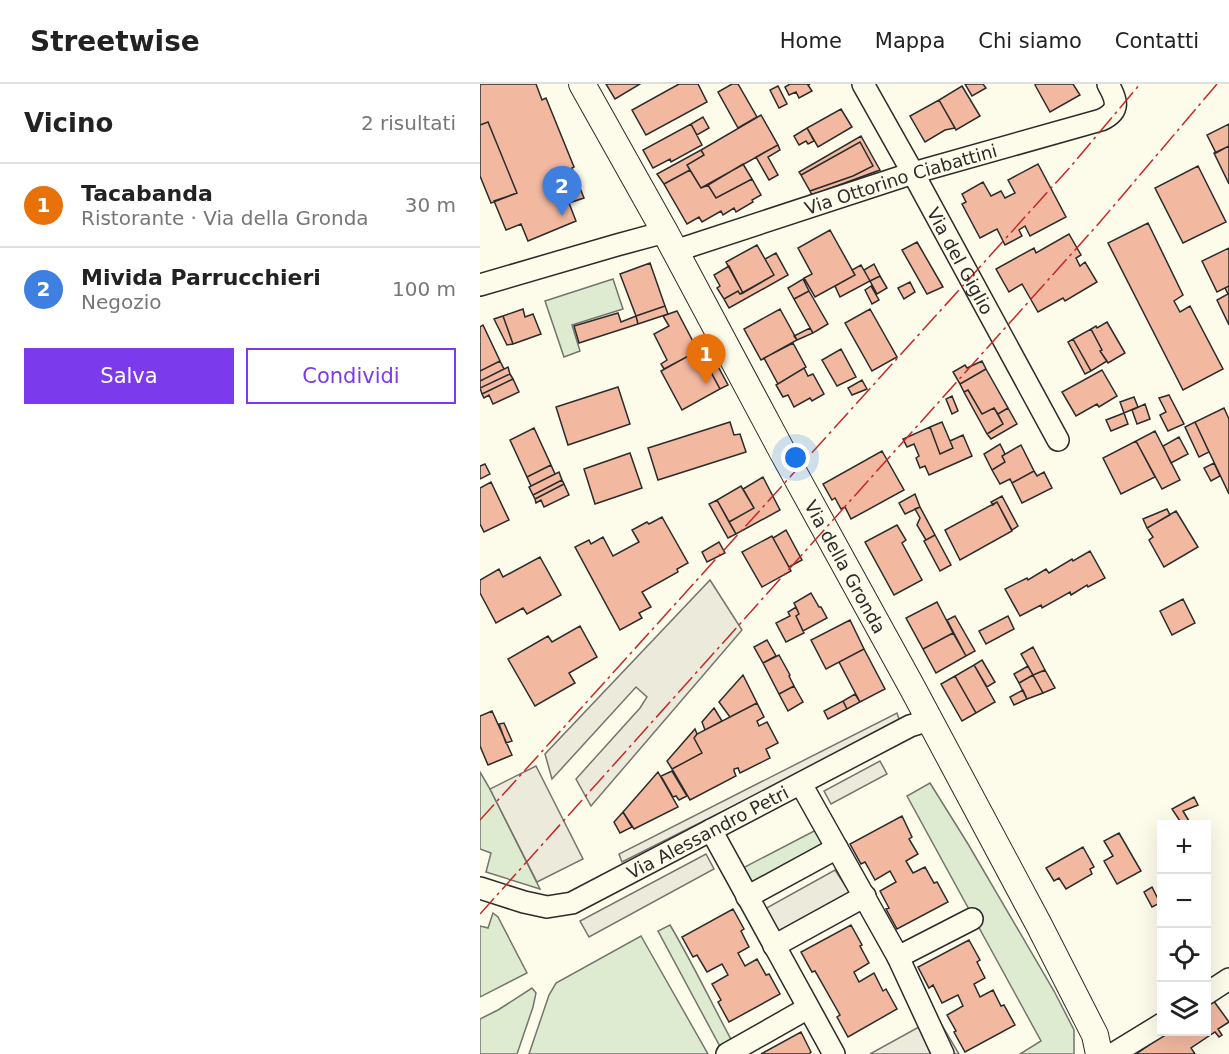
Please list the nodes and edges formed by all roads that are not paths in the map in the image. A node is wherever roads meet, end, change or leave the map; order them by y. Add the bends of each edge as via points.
1 (582, 84) edge
2 (863, 84) edge
3 (1112, 91) edge
4 (913, 173) junction
5 (670, 242) junction
6 (480, 285) edge
7 (1058, 440) dead end
8 (929, 720) junction
9 (801, 784) junction
10 (711, 830) junction
11 (837, 848) junction
12 (480, 888) edge
13 (865, 896) junction
14 (747, 897) junction
15 (972, 919) dead end
16 (774, 946) junction
17 (898, 957) junction
18 (1229, 979) edge
19 (1211, 991) edge
20 (808, 1008) junction
21 (1157, 1027) edge
22 (728, 1054) edge
23 (834, 1054) edge
24 (943, 1054) edge
25 (1099, 1054) edge
26 (1113, 1054) edge

1 - 5 street, Via della Gronda
2 - 4 street, Via del Giglio
3 - 4 street, Via Ottorino Ciabattini via 1114,111 1101,120
4 - 5 street, Via Ottorino Ciabattini
4 - 7 street, Via del Giglio
5 - 6 street, Via Ottorino Ciabattini
5 - 8 street, Via della Gronda
8 - 9 street, Via Alessandro Petri via 910,726
8 - 25 street, Via della Gronda via 1095,1035
9 - 10 street, Via Alessandro Petri
9 - 11 street
10 - 12 street, Via Alessandro Petri via 572,903 547,907
10 - 14 street
11 - 13 street
11 - 14 street
13 - 16 street
13 - 17 street
14 - 16 street
15 - 17 street
16 - 20 street
17 - 24 street
18 - 19 street
20 - 22 street
20 - 23 street
21 - 26 street

